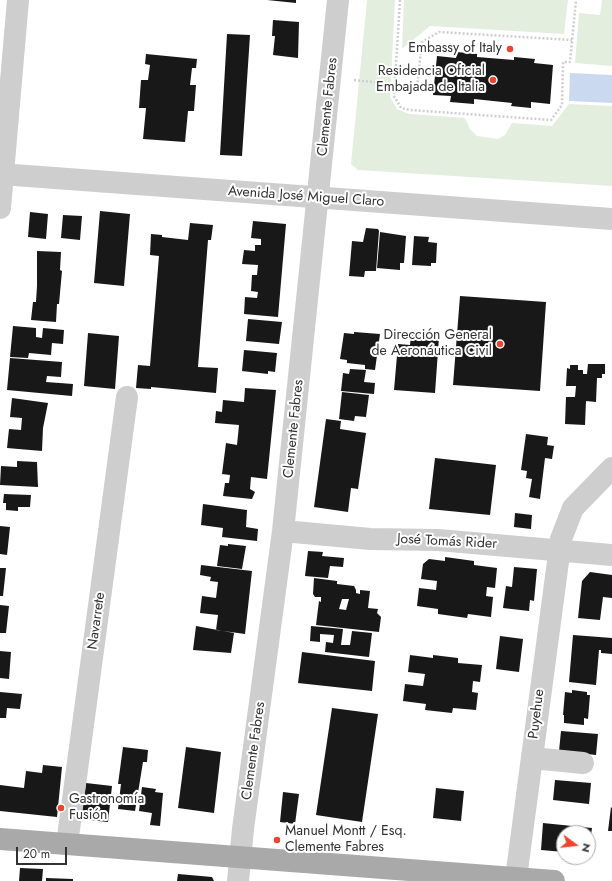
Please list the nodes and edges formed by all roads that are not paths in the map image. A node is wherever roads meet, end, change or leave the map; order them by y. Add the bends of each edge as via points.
1 (18, 0) edge
2 (338, 0) edge
3 (2, 175) edge
4 (319, 198) junction
5 (0, 208) edge
6 (612, 219) edge
7 (127, 397) dead end
8 (612, 468) edge
9 (283, 531) junction
10 (559, 551) junction
11 (612, 555) edge
12 (532, 758) junction
13 (583, 763) dead end
14 (0, 839) edge
15 (67, 844) junction
16 (240, 857) junction
17 (516, 878) junction
18 (238, 881) edge
19 (548, 881) edge
20 (554, 881) edge

1 - 3 street
2 - 4 street, Clemente Fabres
3 - 4 street, Avenida José Miguel Claro
3 - 5 street
4 - 6 street, Avenida José Miguel Claro
4 - 9 street, Clemente Fabres
7 - 15 street, Navarrete
8 - 10 street, Puyehue via 573,508 564,528
9 - 10 street, José Tomás Rider via 370,539 432,539
9 - 16 street, Clemente Fabres
10 - 11 street, José Tomás Rider
10 - 12 street, Puyehue
12 - 13 street
12 - 17 street, Puyehue
14 - 15 main road
15 - 16 main road
16 - 17 main road
16 - 18 street, Clemente Fabres
17 - 19 main road
19 - 20 main road

